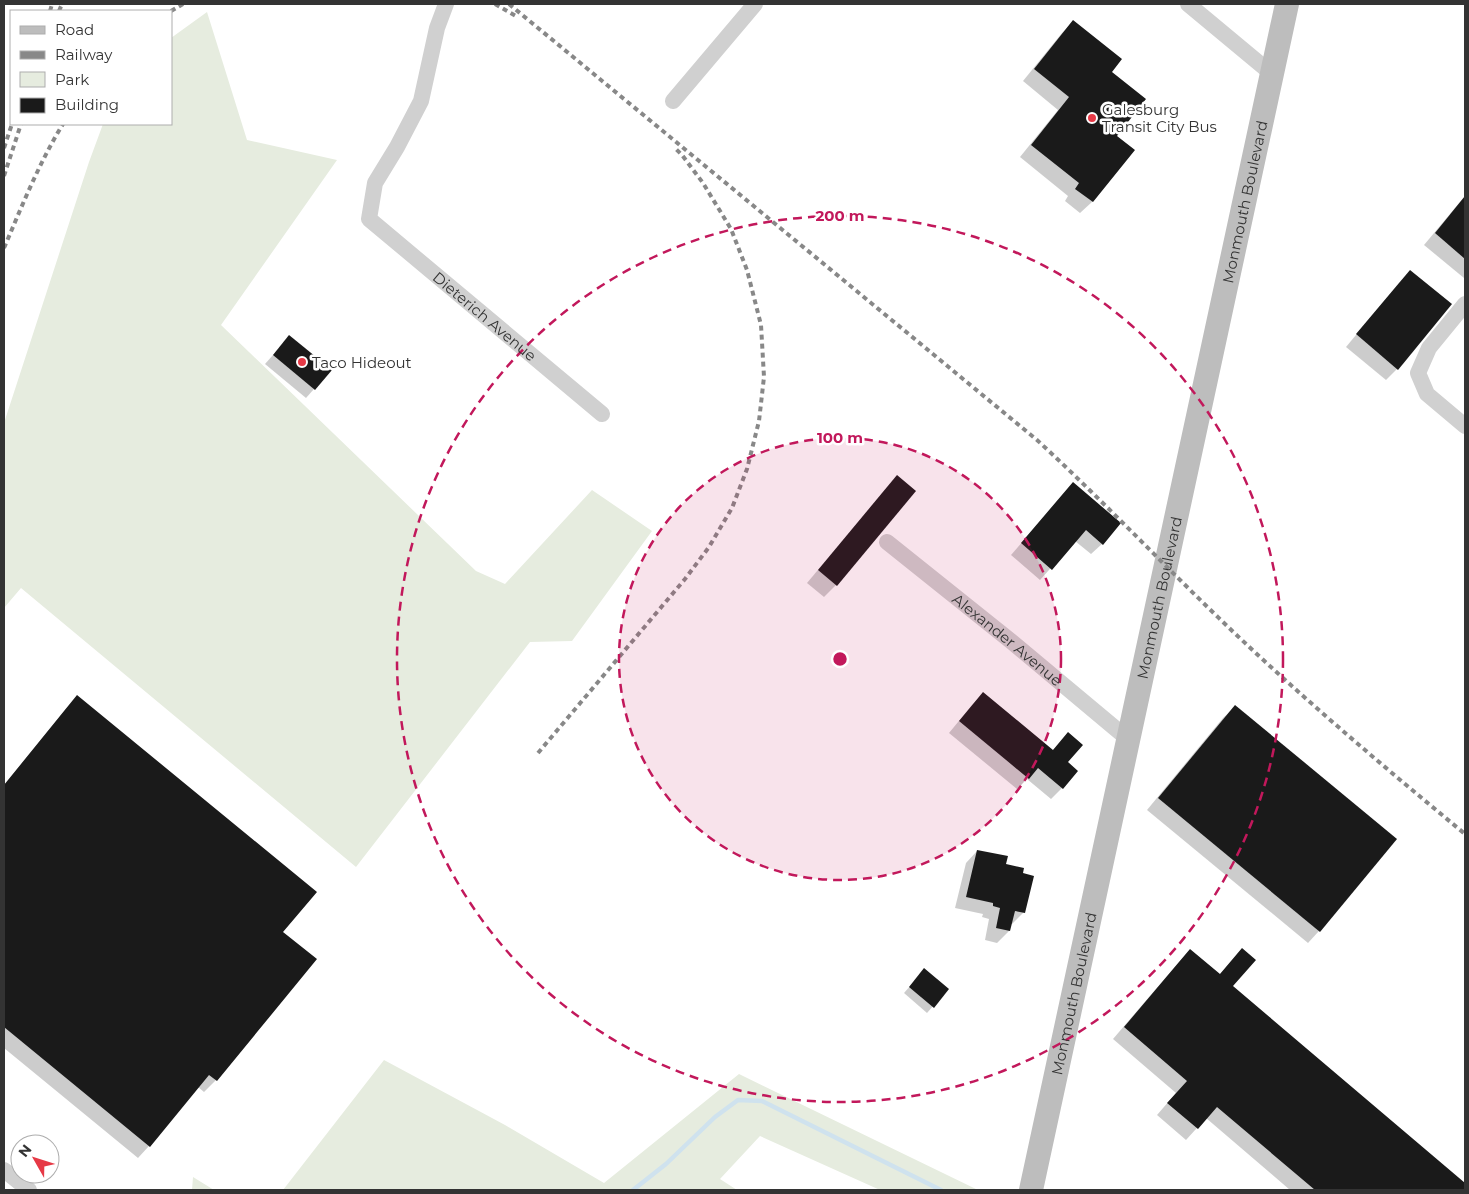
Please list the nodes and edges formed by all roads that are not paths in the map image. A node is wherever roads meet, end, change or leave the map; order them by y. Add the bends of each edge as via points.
1 (446, 4) edge
2 (755, 4) edge
3 (1188, 4) edge
4 (1287, 4) edge
5 (1271, 73) junction
6 (673, 102) dead end
7 (1465, 304) edge
8 (602, 414) dead end
9 (1465, 426) edge
10 (887, 542) dead end
11 (1128, 739) junction
12 (4, 1170) edge
13 (29, 1190) edge
14 (1030, 1190) edge

1 - 8 street, Dieterich Avenue via 437,28 421,102 375,183 369,219
2 - 6 street
3 - 5 street
4 - 5 street, Monmouth Boulevard
5 - 11 street, Monmouth Boulevard
7 - 9 street via 1429,348 1418,372 1427,394
10 - 11 street, Alexander Avenue
11 - 14 street, Monmouth Boulevard
12 - 13 street

